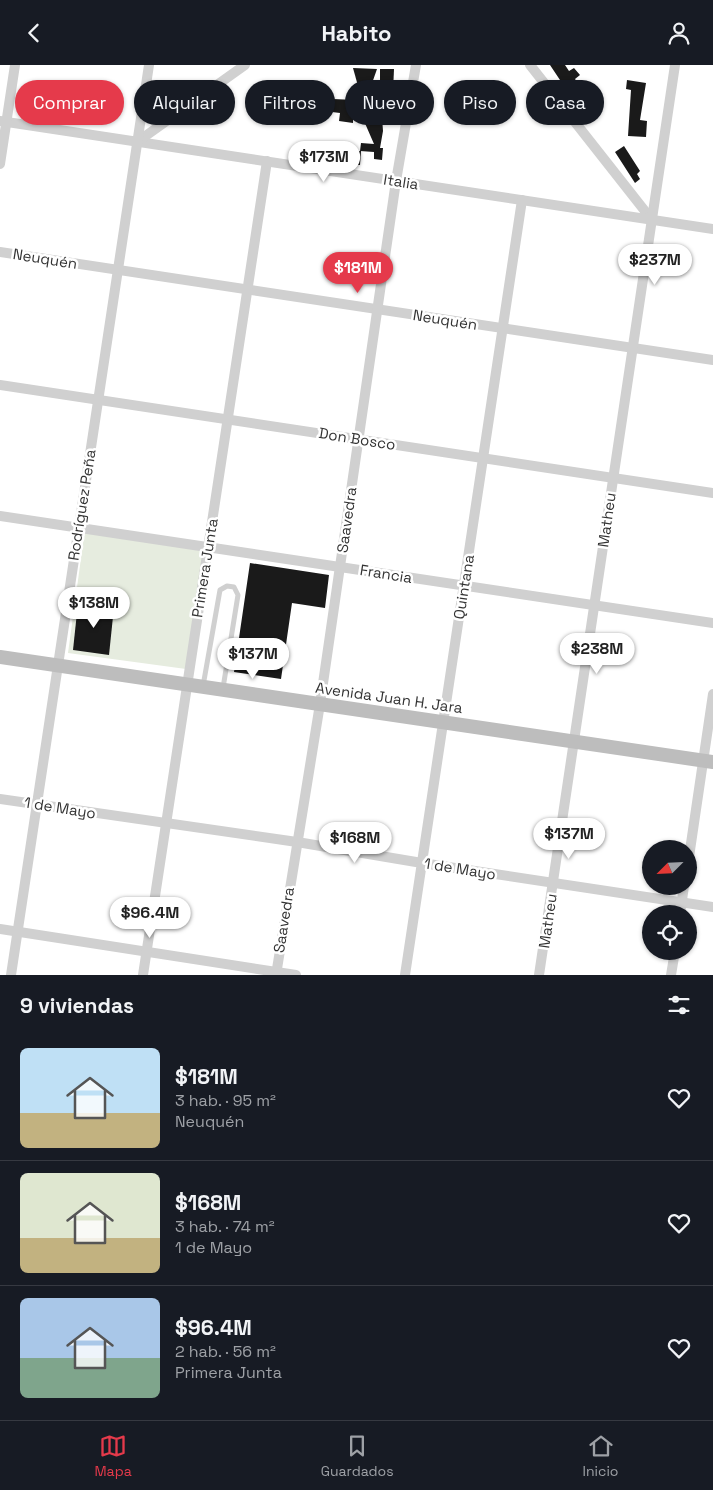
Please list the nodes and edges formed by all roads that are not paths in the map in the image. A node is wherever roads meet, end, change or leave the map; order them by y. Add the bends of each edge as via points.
1 (14, 65) edge
2 (149, 65) edge
3 (245, 65) edge
4 (416, 65) edge
5 (530, 65) edge
6 (675, 65) edge
7 (3, 121) edge
8 (137, 141) junction
9 (267, 161) junction
10 (0, 164) edge
11 (396, 181) junction
12 (522, 200) junction
13 (652, 220) junction
14 (713, 229) edge
15 (0, 252) edge
16 (118, 270) junction
17 (247, 290) junction
18 (377, 309) junction
19 (503, 328) junction
20 (633, 348) junction
21 (713, 360) edge
22 (0, 385) edge
23 (98, 399) junction
24 (228, 419) junction
25 (359, 439) junction
26 (483, 458) junction
27 (614, 478) junction
28 (713, 493) edge
29 (0, 515) edge
30 (79, 527) junction
31 (208, 547) junction
32 (340, 567) junction
33 (464, 585) junction
34 (595, 605) junction
35 (713, 623) edge
36 (0, 657) edge
37 (58, 665) junction
38 (187, 685) junction
39 (203, 687) junction
40 (222, 690) junction
41 (713, 694) edge
42 (320, 704) junction
43 (444, 723) junction
44 (574, 742) junction
45 (708, 762) edge
46 (0, 799) edge
47 (37, 805) junction
48 (166, 824) junction
49 (692, 840) edge
50 (297, 842) junction
51 (422, 863) junction
52 (553, 883) junction
53 (683, 895) edge
54 (682, 902) junction
55 (682, 905) edge
56 (713, 907) edge
57 (0, 929) edge
58 (18, 931) junction
59 (147, 951) junction
60 (674, 960) edge
61 (276, 974) edge
62 (12, 975) edge
63 (143, 975) edge
64 (296, 975) edge
65 (406, 975) edge
66 (539, 975) edge
67 (671, 975) edge

1 - 7 street
2 - 8 street, Rodríguez Peña
3 - 8 street
4 - 11 street, Saavedra
5 - 13 street
6 - 13 street, Matheu
7 - 8 street, Italia
7 - 10 street
8 - 9 street, Italia
8 - 16 street, Rodríguez Peña
9 - 11 street, Italia
9 - 17 street, Primera Junta
11 - 12 street, Italia
11 - 18 street, Saavedra
12 - 13 street, Italia
12 - 19 street, Quintana
13 - 14 street, Italia
13 - 20 street, Matheu
15 - 16 street, Neuquén
16 - 17 street, Neuquén
16 - 23 street, Rodríguez Peña
17 - 18 street, Neuquén
17 - 24 street, Primera Junta
18 - 19 street, Neuquén
18 - 25 street, Saavedra
19 - 20 street, Neuquén
19 - 26 street, Quintana
20 - 21 street, Neuquén
20 - 27 street, Matheu
22 - 23 street, Don Bosco
23 - 24 street, Don Bosco
23 - 30 street, Rodríguez Peña
24 - 25 street, Don Bosco
24 - 31 street, Primera Junta
25 - 26 street, Don Bosco
25 - 32 street, Saavedra
26 - 27 street, Don Bosco
26 - 33 street, Quintana
27 - 28 street, Don Bosco
27 - 34 street, Matheu
29 - 30 street, Francia
30 - 31 street, Francia
30 - 37 street, Rodríguez Peña
31 - 32 street, Francia
31 - 38 street, Primera Junta
32 - 33 street, Francia
32 - 42 street, Saavedra
33 - 34 street, Francia
33 - 43 street, Quintana
34 - 35 street, Francia
34 - 44 street, Matheu
36 - 37 main road, Avenida Juan H. Jara
37 - 38 main road, Avenida Juan H. Jara
37 - 47 street, Rodríguez Peña
38 - 39 main road, Avenida Juan H. Jara
38 - 48 street, Primera Junta
39 - 40 main road, Avenida Juan H. Jara
39 - 40 lane via 220,590 234,587 238,595
40 - 42 main road, Avenida Juan H. Jara
41 - 45 street
42 - 43 main road, Avenida Juan H. Jara
42 - 50 street, Saavedra
43 - 44 main road, Avenida Juan H. Jara
43 - 51 street, Quintana
44 - 45 main road, Avenida Juan H. Jara
44 - 52 street, Matheu
45 - 49 street
46 - 47 street, 1 de Mayo
47 - 48 street, 1 de Mayo
47 - 58 street, Rodríguez Peña
48 - 50 street, 1 de Mayo
48 - 59 street, Primera Junta
50 - 51 street, 1 de Mayo
50 - 61 street, Saavedra
51 - 52 street, 1 de Mayo
51 - 65 street, Quintana
52 - 54 street, 1 de Mayo
52 - 66 street, Matheu
53 - 54 street
54 - 55 street
54 - 56 street, 1 de Mayo
57 - 58 street
58 - 59 street
58 - 62 street, Rodríguez Peña
59 - 61 street
59 - 63 street, Primera Junta
60 - 67 street
61 - 64 street

